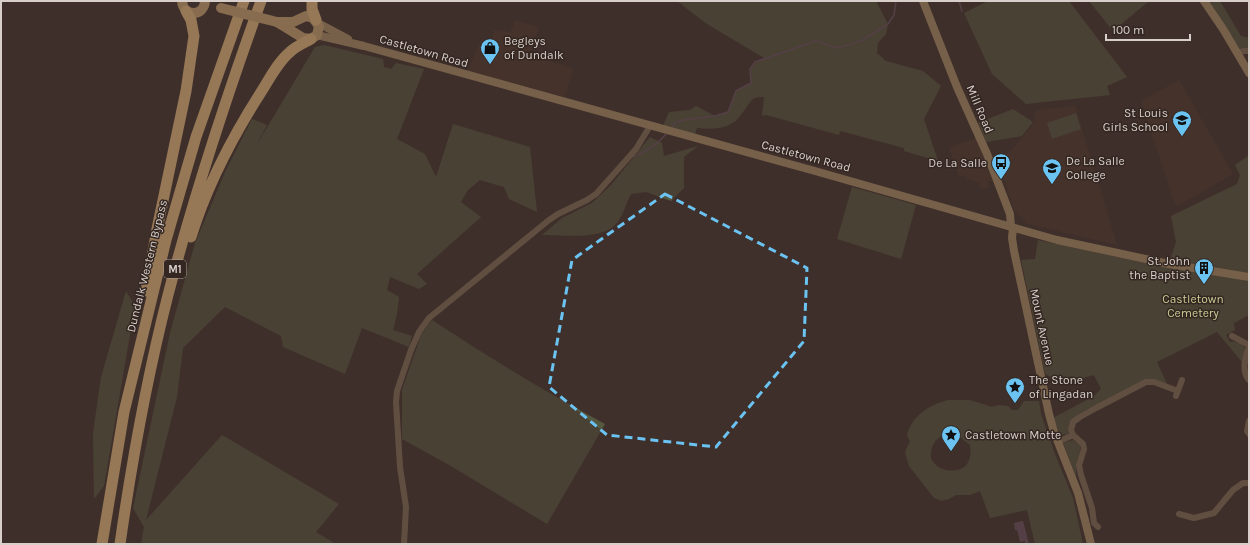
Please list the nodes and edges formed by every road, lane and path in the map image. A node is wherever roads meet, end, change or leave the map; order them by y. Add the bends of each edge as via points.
1 (244, 1) edge
2 (261, 1) edge
3 (312, 1) edge
4 (923, 1) edge
5 (1204, 1) edge
6 (205, 3) edge
7 (184, 6) edge
8 (301, 18) junction
9 (317, 21) junction
10 (276, 22) junction
11 (309, 37) junction
12 (359, 45) junction
13 (1249, 51) edge
14 (1237, 53) junction
15 (1249, 73) edge
16 (650, 126) junction
17 (1012, 228) junction
18 (1249, 277) edge
19 (1232, 336) dead end
20 (1249, 346) edge
21 (1182, 380) dead end
22 (1249, 380) edge
23 (124, 412) junction
24 (1249, 421) edge
25 (1249, 434) edge
26 (1073, 435) junction
27 (1058, 442) junction
28 (1249, 483) edge
29 (1179, 514) dead end
30 (1098, 527) dead end
31 (102, 544) edge
32 (121, 544) edge
33 (404, 544) edge
34 (1091, 544) edge

1 - 23 highway, Dundalk Western Bypass / M1 via 183,179
2 - 32 highway, M1 via 209,152 168,296 141,414
3 - 9 highway
4 - 17 main road, Mill Road via 987,154 1010,214
5 - 14 main road
6 - 7 main road via 198,13 190,13
6 - 10 main road, bridge
7 - 23 highway via 191,20 194,36 186,92 157,229
8 - 9 main road via 310,16
8 - 10 main road via 293,22
8 - 11 main road via 296,26 297,30
9 - 11 main road via 319,29
9 - 12 main road, Castletown Road
10 - 11 main road
11 - 12 main road, Castletown Road via 321,36
11 - 32 highway via 290,52 276,69 249,110 229,146 194,228 145,416
12 - 16 main road, Castletown Road
13 - 14 street
14 - 15 main road
16 - 17 main road, Castletown Road
16 - 33 street via 636,149 596,194 549,220 429,318 420,332 411,350 396,402 406,507
17 - 18 main road, Castletown Road via 1155,261
17 - 27 main road, Mount Avenue via 1021,286 1049,414
19 - 20 street
20 - 22 street via 1244,370
21 - 26 street via 1177,394 1154,382 1146,382 1073,422
23 - 31 highway, Dundalk Western Bypass / M1
24 - 25 street
26 - 27 street
26 - 30 street via 1083,444 1079,465 1094,524
27 - 34 main road, Mount Avenue via 1078,493
28 - 29 street via 1243,483 1233,490 1214,513 1194,518

